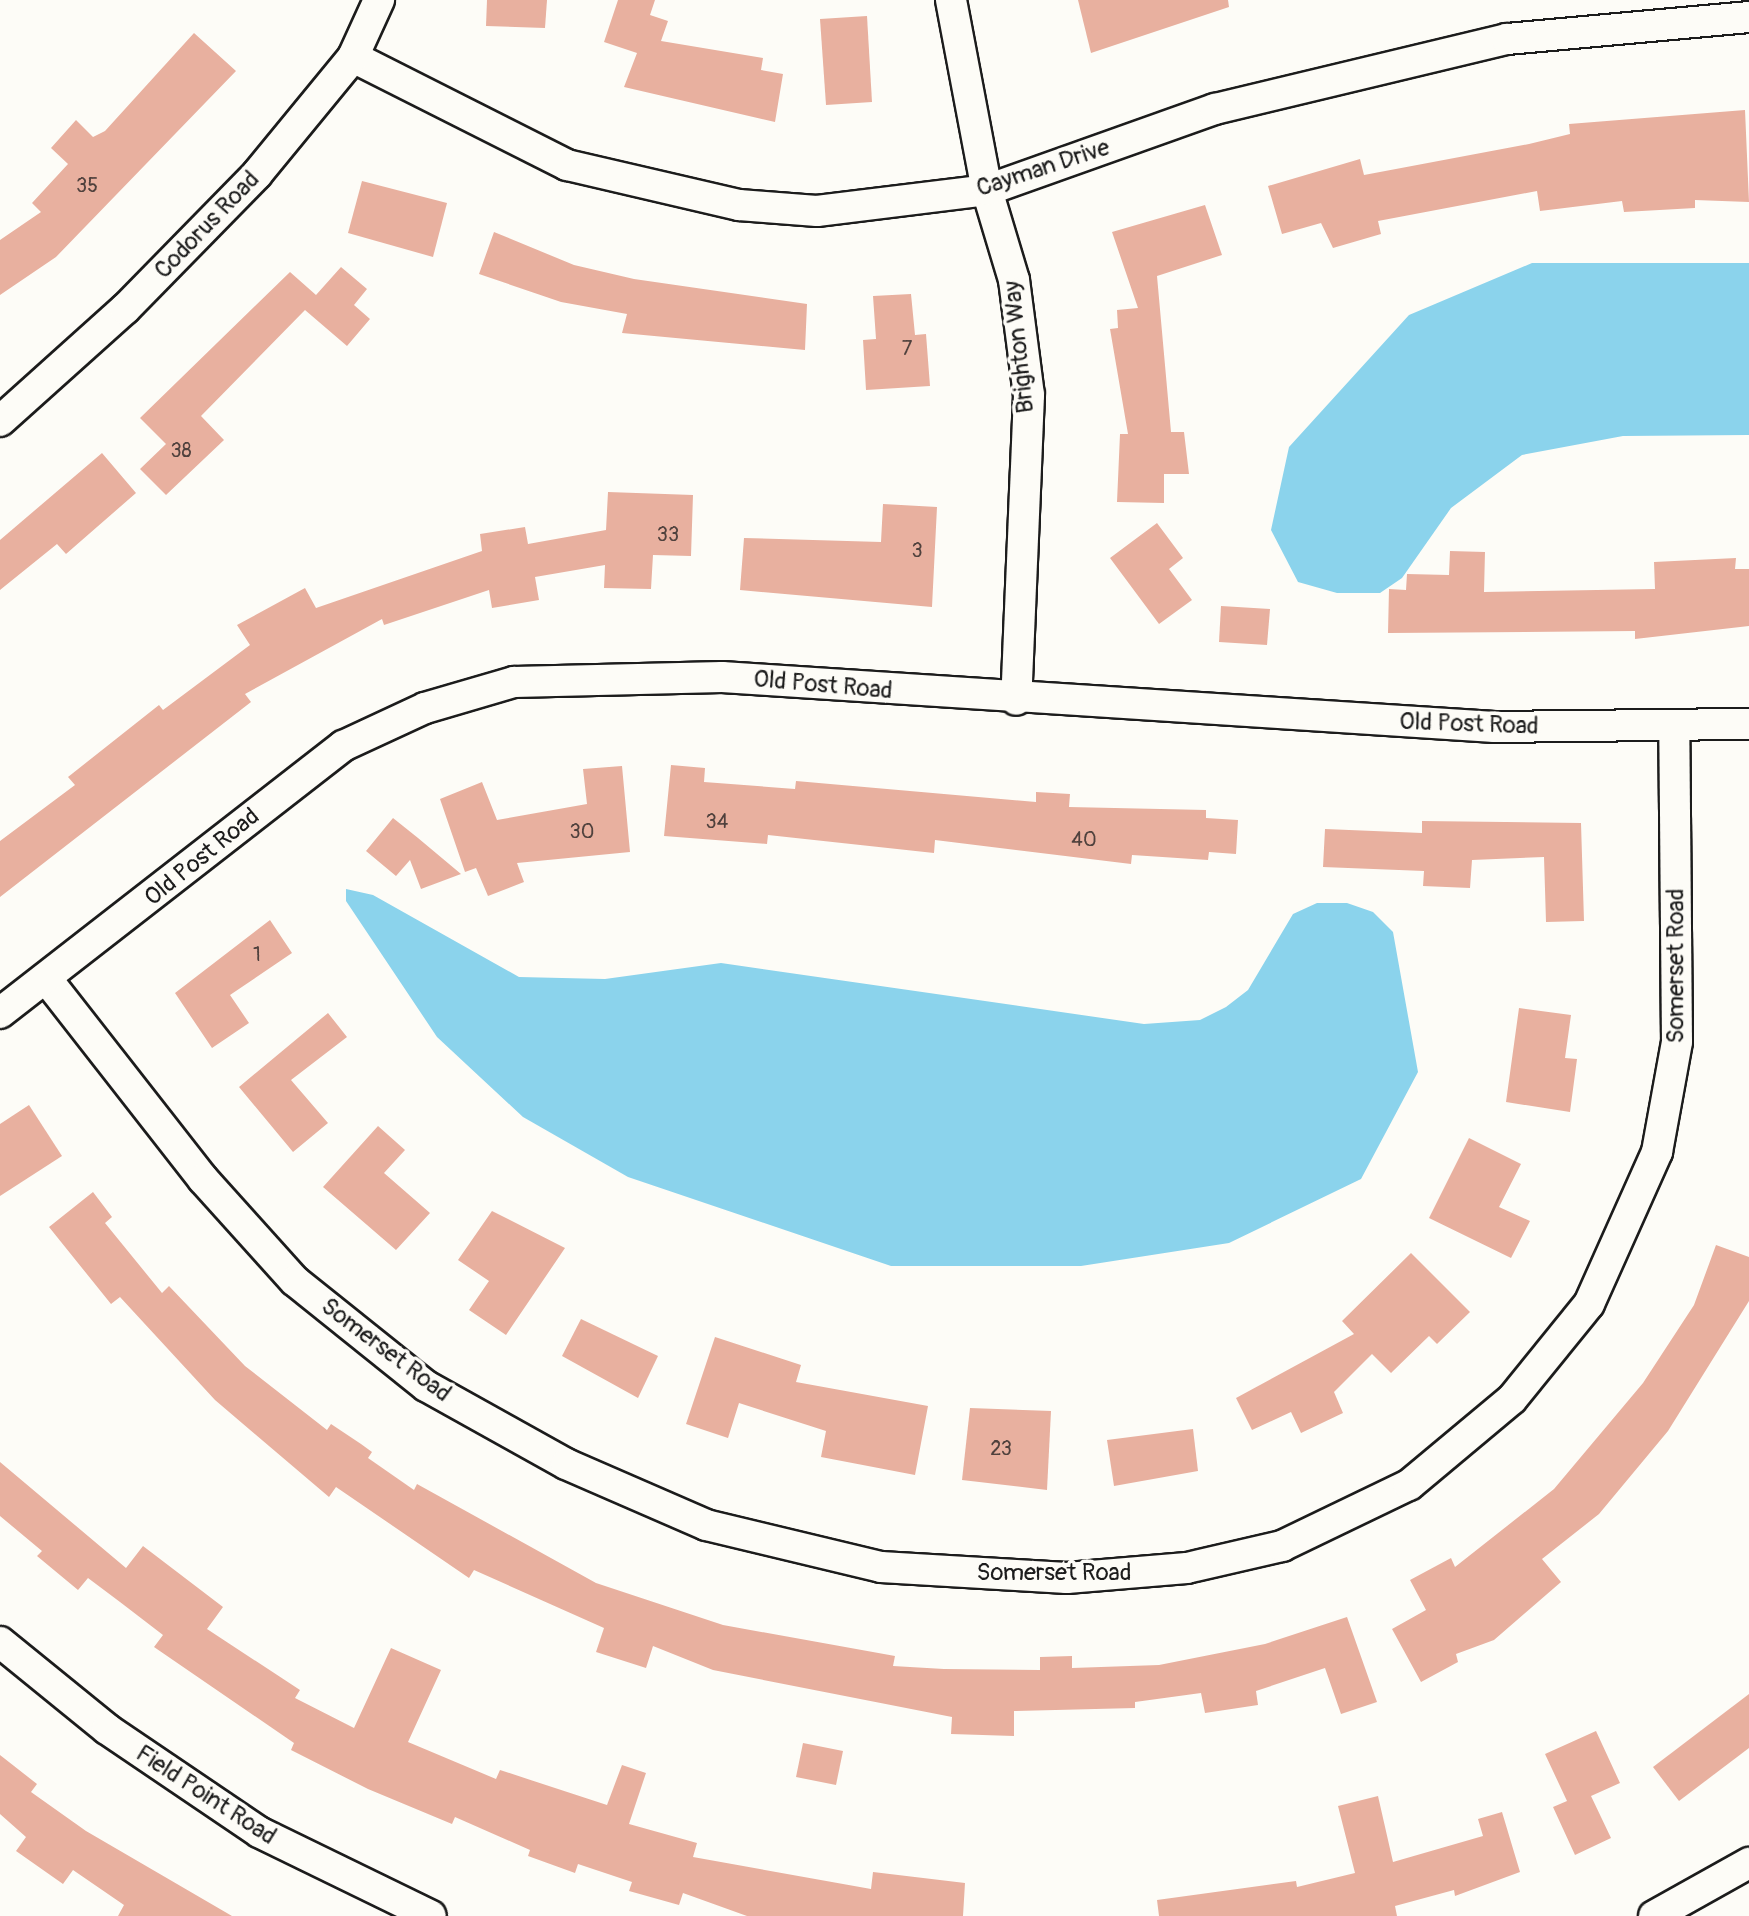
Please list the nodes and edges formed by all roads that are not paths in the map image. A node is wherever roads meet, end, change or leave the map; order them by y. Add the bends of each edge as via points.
1 (379, 0) edge
2 (951, 0) edge
3 (1692, 8) edge
4 (1749, 17) edge
5 (353, 57) junction
6 (987, 190) junction
7 (0, 421) edge
8 (1016, 700) junction
9 (1749, 724) edge
10 (1674, 728) junction
11 (49, 982) junction
12 (0, 1013) edge
13 (0, 1642) edge
14 (1749, 1863) edge
15 (431, 1916) edge
16 (1654, 1916) edge

1 - 5 street, Codorus Road
2 - 6 street, Brighton Way
3 - 4 street, Cayman Drive
3 - 6 street, Cayman Drive via 1507,39 1365,70 1215,109
5 - 6 street, Cayman Drive via 502,138 650,188 817,211
5 - 7 street, Codorus Road via 257,174 125,309
6 - 8 street, Brighton Way via 1014,280 1029,395
8 - 10 street, Old Post Road via 1494,727
8 - 11 street, Old Post Road via 621,674 484,690 343,746
9 - 10 street, Old Post Road
10 - 11 street, Somerset Road via 1677,1042 1657,1152 1589,1304 1512,1399 1409,1485 1282,1546 1187,1568 1067,1578 881,1567 706,1525 566,1464 426,1386 295,1281 203,1179
11 - 12 street, Old Post Road
13 - 15 street, Field Point Road via 107,1729 259,1832
14 - 16 street

